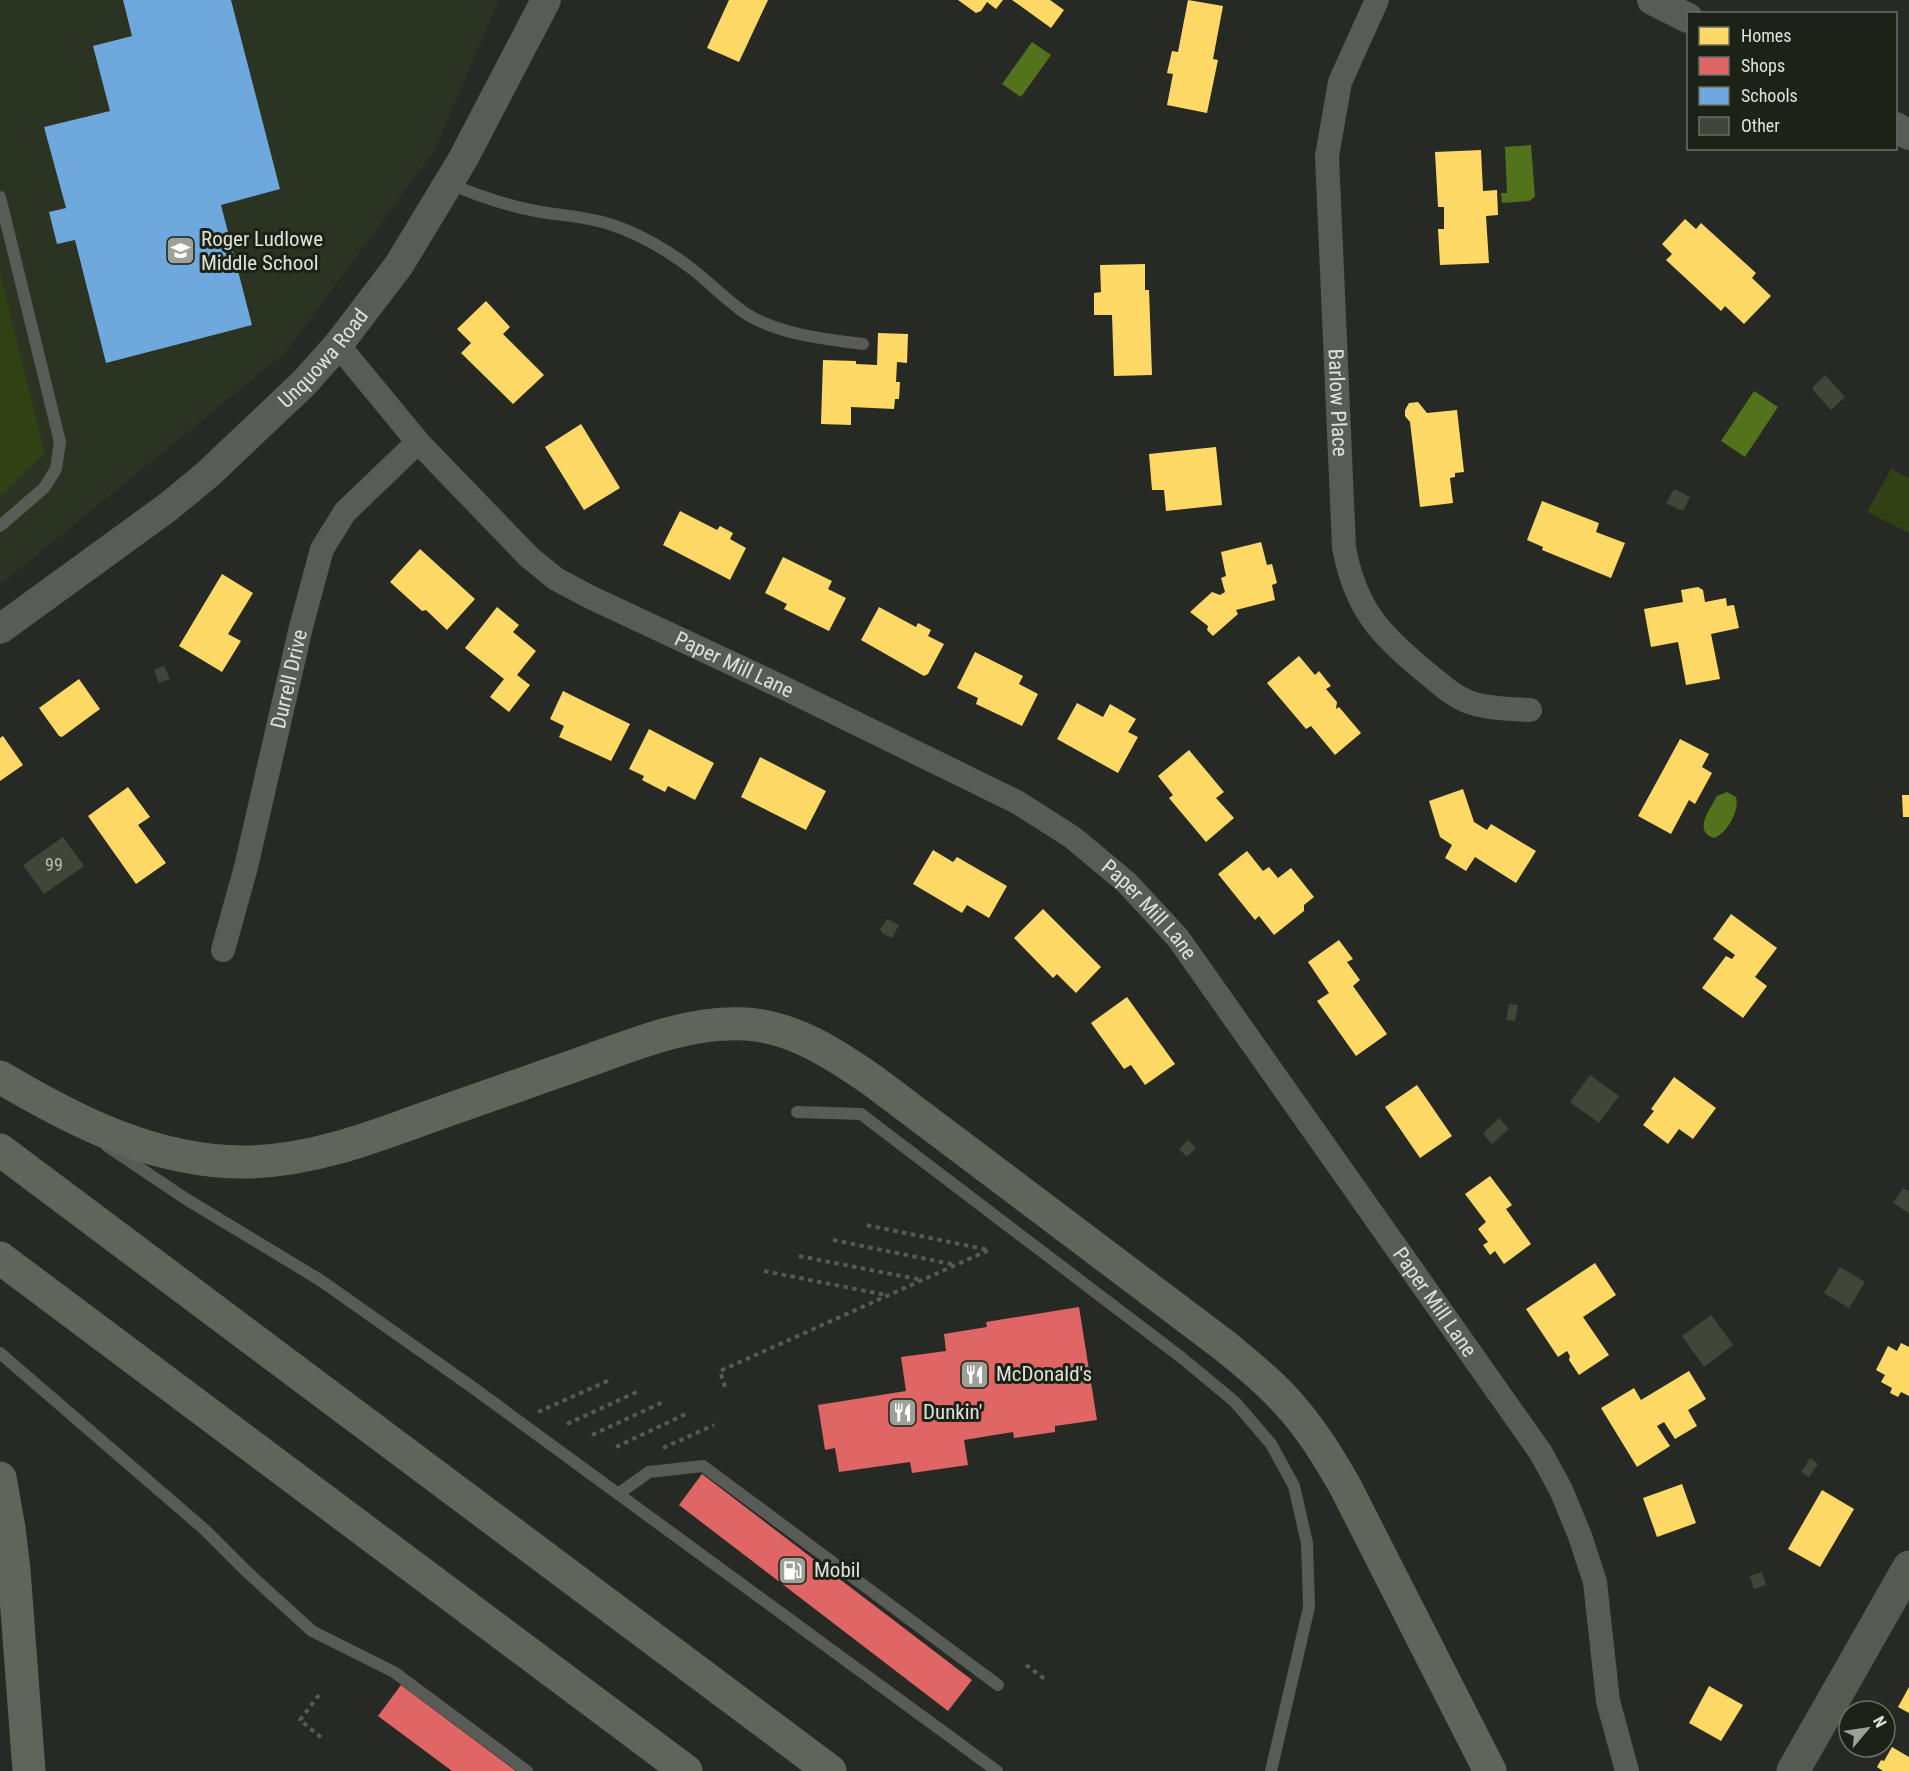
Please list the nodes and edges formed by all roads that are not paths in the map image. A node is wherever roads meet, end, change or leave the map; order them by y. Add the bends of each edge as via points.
1 (546, 0) edge
2 (1377, 0) edge
3 (1652, 0) edge
4 (1687, 17) edge
5 (448, 182) junction
6 (0, 197) edge
7 (863, 344) dead end
8 (338, 345) junction
9 (418, 442) junction
10 (0, 526) edge
11 (0, 629) edge
12 (1530, 710) dead end
13 (223, 950) dead end
14 (0, 1077) edge
15 (40, 1101) junction
16 (797, 1112) dead end
17 (0, 1150) edge
18 (0, 1258) edge
19 (0, 1353) edge
20 (0, 1478) edge
21 (618, 1494) junction
22 (1909, 1567) edge
23 (998, 1685) dead end
24 (29, 1771) edge
25 (527, 1771) edge
26 (686, 1771) edge
27 (830, 1771) edge
28 (997, 1771) edge
29 (1271, 1771) edge
30 (1490, 1771) edge
31 (1627, 1771) edge
32 (1793, 1771) edge

1 - 5 street, Unquowa Road via 464,159
2 - 12 street, Barlow Place via 1340,82 1327,156 1344,547 1349,573 1374,624 1396,649 1453,695 1475,704
3 - 4 street
5 - 7 lane via 495,201 611,224 651,241 725,299 766,324 813,337
5 - 8 street, Unquowa Road via 399,265
6 - 10 lane via 60,442 56,469 44,488
8 - 9 street, Paper Mill Lane
8 - 11 street, Unquowa Road via 304,383 208,474
9 - 13 street, Durrell Drive via 345,512 322,549
9 - 31 street, Paper Mill Lane via 529,557 556,579 1017,802 1072,837 1126,882 1178,938 1541,1453 1569,1509 1595,1582 1608,1701
14 - 15 highway
15 - 21 lane via 186,1198 320,1280
15 - 30 highway via 108,1134 166,1152 220,1161 273,1160 356,1143 687,1029 747,1024 779,1030 810,1042 872,1080 1225,1346 1294,1409 1345,1486
16 - 29 lane via 861,1114 1218,1387 1271,1444 1294,1486 1307,1543 1309,1607
17 - 27 highway
18 - 26 highway
19 - 25 lane via 204,1529 312,1631 394,1672
20 - 24 highway via 9,1528
21 - 23 lane via 649,1472 703,1466
21 - 28 lane
22 - 32 main road

